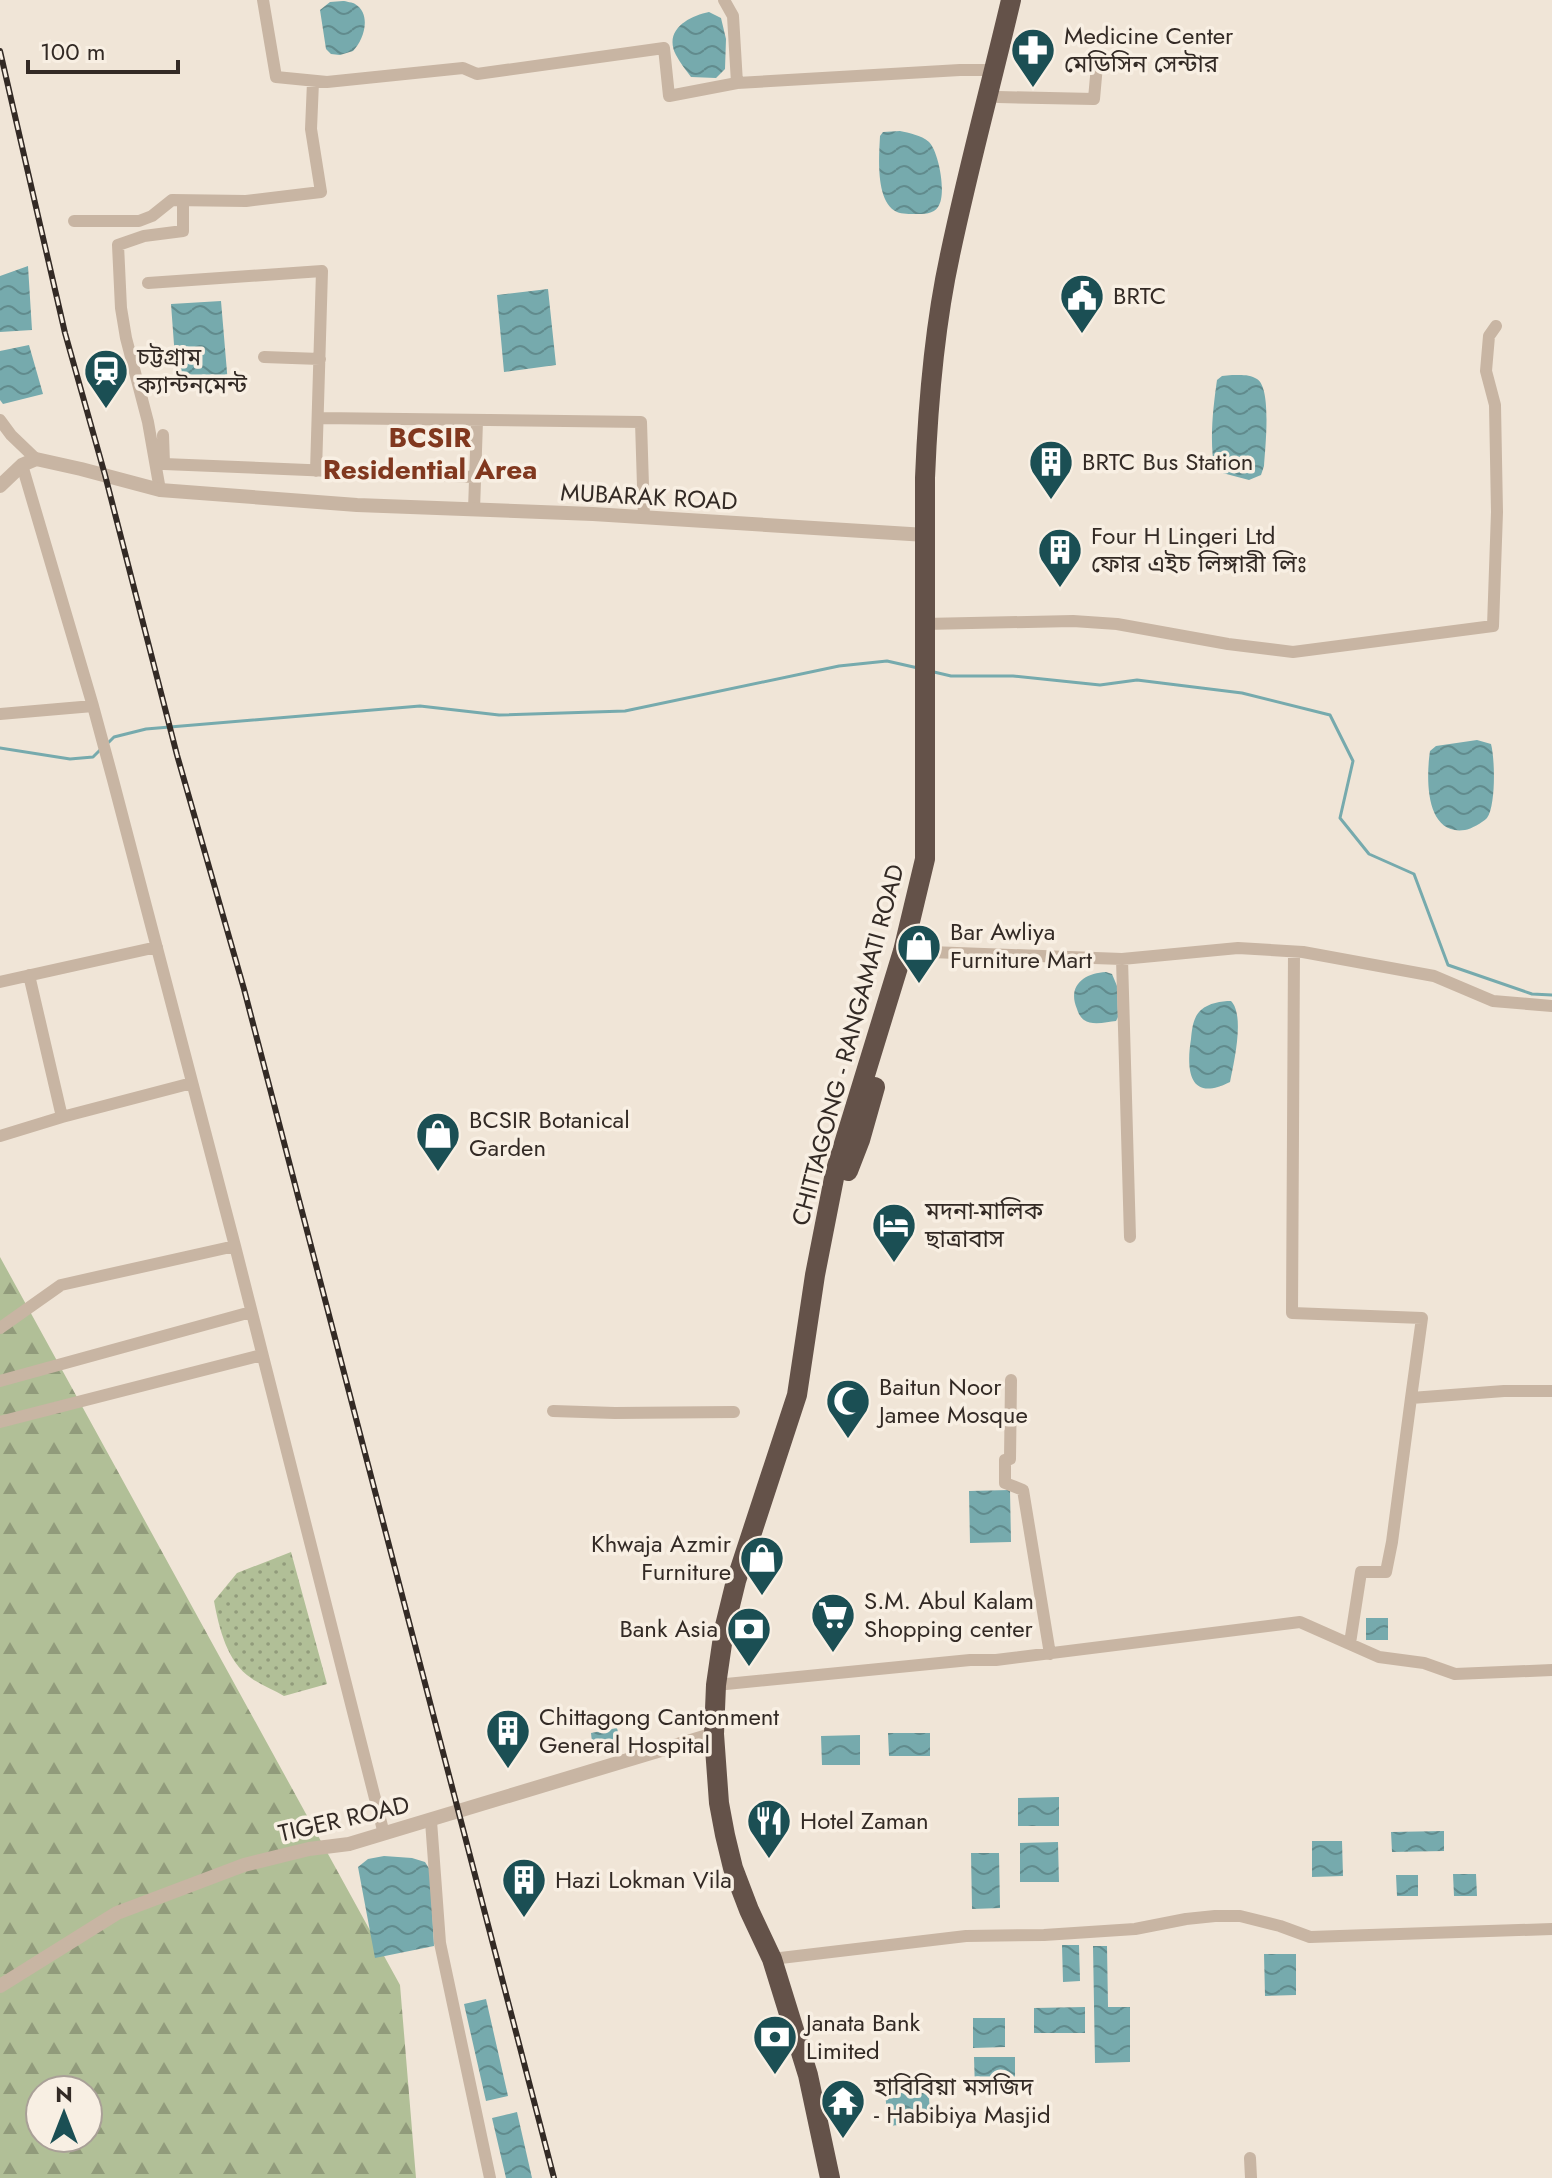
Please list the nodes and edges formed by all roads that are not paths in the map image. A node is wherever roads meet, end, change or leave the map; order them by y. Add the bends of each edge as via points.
1 (263, 0) edge
2 (724, 0) edge
3 (1011, 0) edge
4 (1024, 0) edge
5 (1129, 64) dead end
6 (994, 70) junction
7 (313, 82) junction
8 (737, 83) junction
9 (998, 97) junction
10 (183, 201) junction
11 (74, 221) dead end
12 (148, 283) dead end
13 (1496, 326) dead end
14 (264, 357) dead end
15 (320, 359) junction
16 (319, 418) junction
17 (0, 420) edge
18 (477, 421) junction
19 (163, 435) dead end
20 (36, 459) junction
21 (22, 465) junction
22 (316, 471) junction
23 (474, 477) junction
24 (0, 486) edge
25 (160, 490) junction
26 (474, 510) junction
27 (644, 518) junction
28 (926, 535) junction
29 (928, 624) junction
30 (93, 706) junction
31 (0, 714) edge
32 (157, 947) junction
33 (909, 951) junction
34 (1294, 952) junction
35 (1122, 959) junction
36 (29, 975) junction
37 (0, 982) edge
38 (1552, 1006) edge
39 (192, 1083) junction
40 (62, 1117) junction
41 (0, 1136) edge
42 (1130, 1237) dead end
43 (235, 1246) junction
44 (251, 1312) junction
45 (0, 1328) edge
46 (262, 1355) junction
47 (1011, 1380) dead end
48 (0, 1381) edge
49 (1552, 1391) edge
50 (1411, 1398) junction
51 (553, 1411) dead end
52 (734, 1412) dead end
53 (0, 1422) edge
54 (1350, 1643) junction
55 (1050, 1654) junction
56 (1552, 1670) edge
57 (720, 1685) junction
58 (714, 1734) junction
59 (431, 1821) junction
60 (384, 1834) junction
61 (1552, 1929) edge
62 (776, 1958) junction
63 (0, 1986) edge
64 (1250, 2158) dead end
65 (490, 2178) edge
66 (830, 2178) edge
67 (840, 2178) edge
68 (1251, 2178) edge

1 - 7 street via 276,77
2 - 8 street via 733,16
3 - 6 highway, CHITTAGONG - RANGAMATI ROAD
4 - 9 highway, CHITTAGONG - RANGAMATI ROAD
5 - 9 street via 1097,65 1094,99
6 - 8 street
6 - 28 highway, CHITTAGONG - RANGAMATI ROAD via 949,256 937,332 928,416
7 - 8 street via 463,68 477,74 664,48 669,96
7 - 10 street via 311,129 321,192 246,201
9 - 29 highway, CHITTAGONG - RANGAMATI ROAD via 950,322
10 - 11 street via 172,200 139,221
10 - 25 street via 183,231 118,245 126,338
12 - 15 street via 322,271
13 - 29 street via 1489,336 1486,371 1495,405 1493,626 1293,652 1117,624
14 - 15 street
15 - 16 street
16 - 18 street
16 - 22 street
17 - 20 street
18 - 23 street
18 - 27 street via 641,422
19 - 22 street via 164,464
20 - 21 street
20 - 25 street, MUBARAK ROAD
21 - 24 street
21 - 30 street
22 - 23 street
23 - 26 street
25 - 26 street, MUBARAK ROAD
26 - 27 street, MUBARAK ROAD
27 - 28 street, MUBARAK ROAD
28 - 29 highway, CHITTAGONG - RANGAMATI ROAD
29 - 33 highway, CHITTAGONG - RANGAMATI ROAD via 925,859
30 - 31 street
30 - 32 street
32 - 36 street
32 - 39 street
33 - 35 street
33 - 57 highway, CHITTAGONG - RANGAMATI ROAD via 835,1173 797,1395 736,1581 724,1630
34 - 35 street via 1238,948
34 - 38 street via 1434,976 1493,1001
34 - 50 street via 1292,1313 1422,1318
35 - 42 street
36 - 37 street
36 - 40 street
39 - 40 street
39 - 43 street
40 - 41 street
43 - 44 street
43 - 45 street via 61,1285
44 - 46 street
44 - 48 street
46 - 53 street
46 - 60 street
47 - 55 street via 1005,1483 1023,1490
49 - 50 street
50 - 54 street via 1386,1572 1361,1572
51 - 52 street
54 - 55 street via 1300,1622
54 - 56 street via 1379,1657 1455,1674
55 - 57 street
57 - 58 highway, CHITTAGONG - RANGAMATI ROAD
57 - 62 highway, CHITTAGONG - RANGAMATI ROAD via 739,1851
58 - 59 street, TIGER ROAD
58 - 62 highway, CHITTAGONG - RANGAMATI ROAD via 719,1803 733,1868
59 - 60 street, TIGER ROAD
59 - 65 street via 440,1943
60 - 63 street, TIGER ROAD via 244,1865 117,1913
61 - 62 street via 1310,1937 1240,1916 1215,1916 1135,1929 966,1936
62 - 66 highway, CHITTAGONG - RANGAMATI ROAD
62 - 67 highway, CHITTAGONG - RANGAMATI ROAD via 798,2003
64 - 68 street

